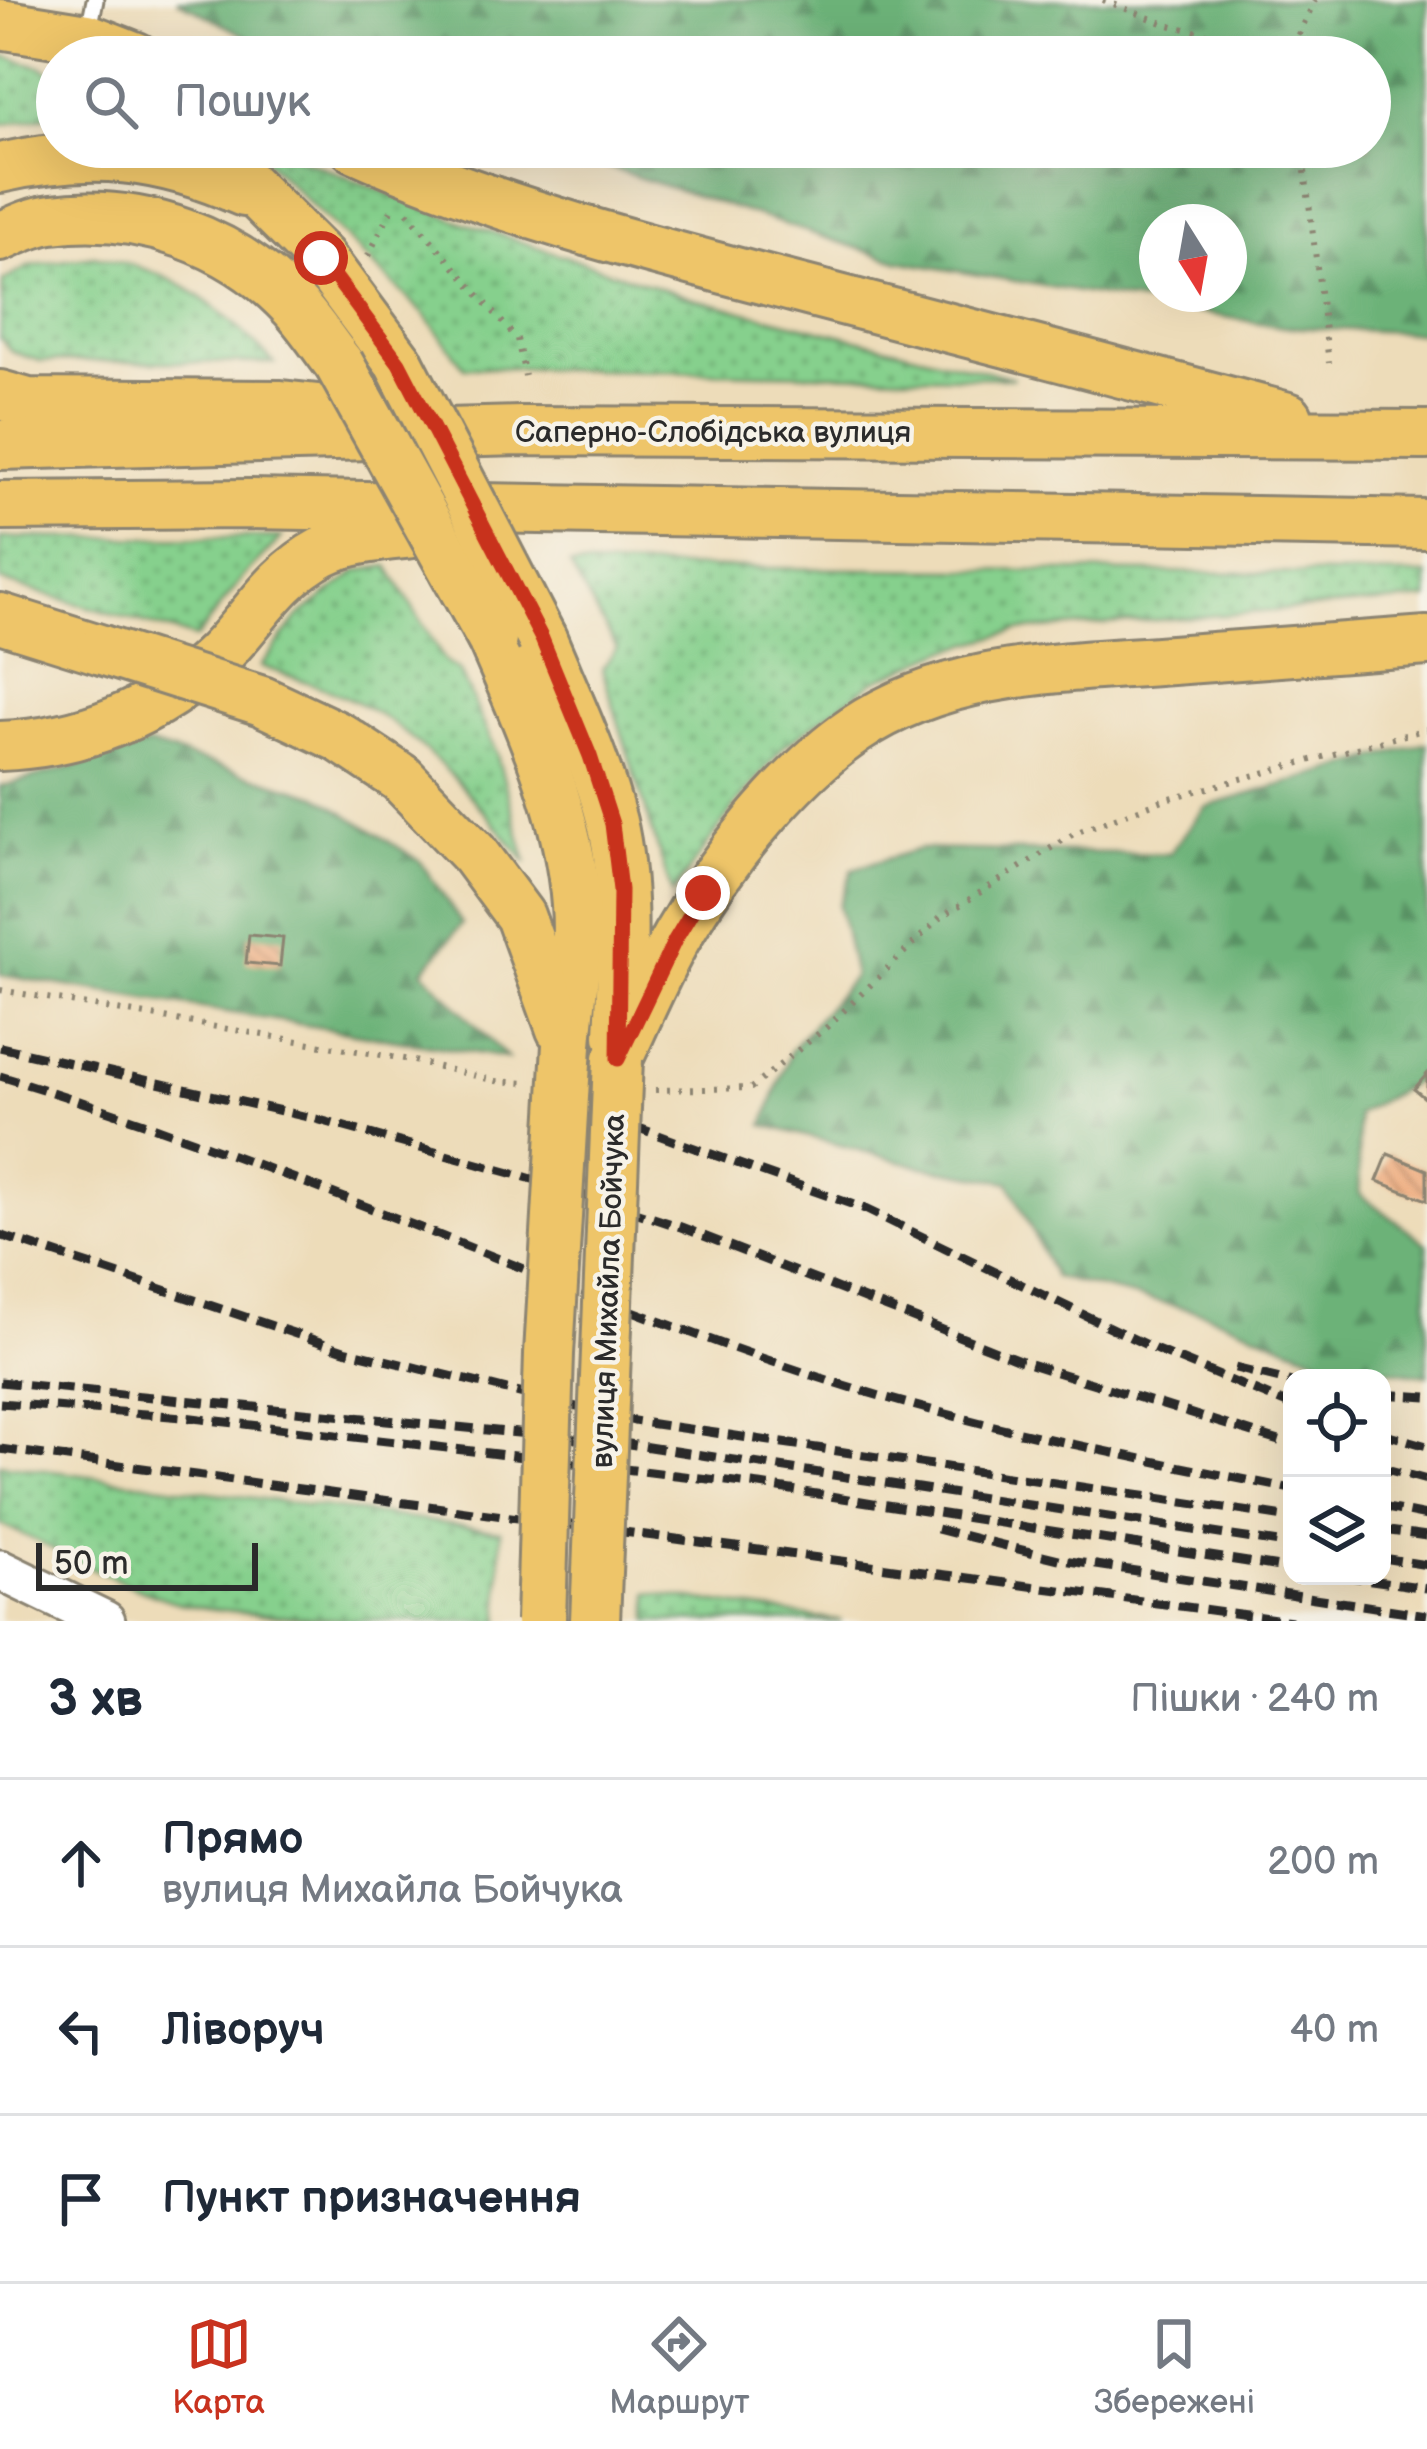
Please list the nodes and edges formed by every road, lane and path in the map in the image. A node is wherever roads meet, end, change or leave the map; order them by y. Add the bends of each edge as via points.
1 (1103, 0) edge
2 (1315, 0) edge
3 (0, 24) edge
4 (98, 32) edge
5 (1212, 36) edge
6 (1299, 36) edge
7 (36, 160) edge
8 (0, 168) edge
9 (190, 168) edge
10 (229, 168) edge
11 (401, 168) edge
12 (1305, 168) edge
13 (259, 199) junction
14 (0, 237) edge
15 (364, 264) dead end
16 (1329, 363) dead end
17 (525, 376) dead end
18 (0, 395) edge
19 (521, 430) junction
20 (1350, 434) junction
21 (1427, 435) edge
22 (0, 445) edge
23 (0, 506) edge
24 (626, 513) junction
25 (1427, 524) edge
26 (0, 618) edge
27 (1427, 641) edge
28 (1427, 729) edge
29 (0, 746) edge
30 (0, 990) edge
31 (555, 1064) junction
32 (628, 1074) junction
33 (0, 1570) edge
34 (105, 1621) edge
35 (541, 1621) edge
36 (595, 1621) edge

1 - 5 path
2 - 6 path
3 - 4 main road
7 - 8 main road
9 - 13 main road
10 - 13 main road, вулиця Михайла Бойчука
11 - 20 main road via 680,258
12 - 16 path
13 - 32 main road, вулиця Михайла Бойчука, bridge via 321,258 399,363 542,639 612,824
14 - 31 main road, вулиця Михайла Бойчука, bridge via 47,219 95,216 221,248 294,306 339,364 492,639 539,748 577,908
15 - 17 path via 396,200 518,339
18 - 19 main road via 28,403 281,405
19 - 20 main road, Саперно-Слобідська вулиця
19 - 22 main road, Саперно-Слобідська вулиця
20 - 21 main road, Саперно-Слобідська вулиця
23 - 24 main road
24 - 25 main road
24 - 29 main road via 451,528 325,550 274,588 218,655 130,719
26 - 31 main road, bridge via 262,701 401,778 520,916
27 - 32 main road via 1038,670 912,699 811,766 703,893 675,940
28 - 32 path via 1163,800 1075,833 941,917 752,1088 687,1092
30 - 31 path via 496,1082
31 - 35 main road, вулиця Михайла Бойчука, bridge
32 - 36 main road, вулиця Михайла Бойчука, bridge
33 - 34 street

